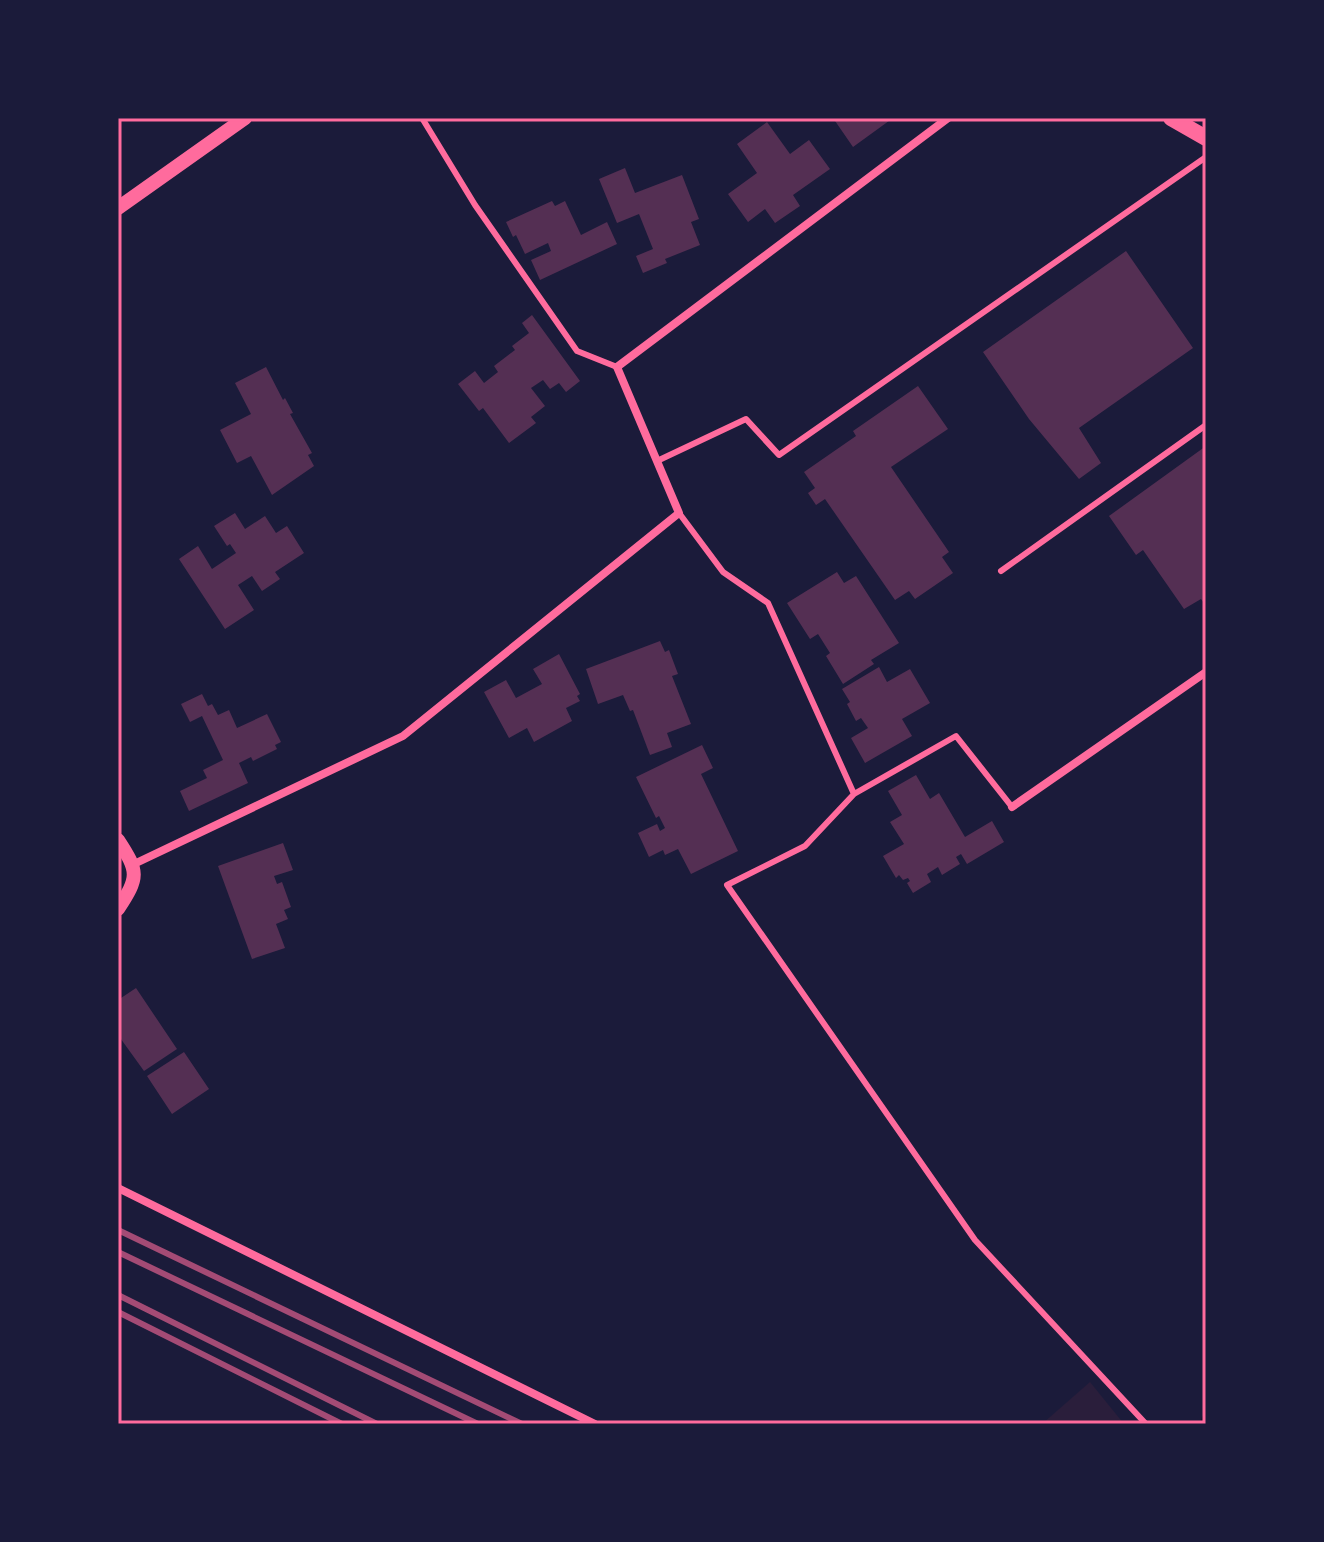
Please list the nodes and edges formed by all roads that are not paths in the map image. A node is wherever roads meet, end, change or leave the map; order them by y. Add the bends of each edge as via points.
1 (245, 118) edge
2 (422, 118) edge
3 (948, 118) edge
4 (1171, 118) edge
5 (1206, 138) edge
6 (1206, 157) edge
7 (118, 208) edge
8 (617, 367) junction
9 (1206, 425) edge
10 (657, 461) junction
11 (679, 513) junction
12 (1001, 571) dead end
13 (1206, 672) edge
14 (854, 794) junction
15 (1012, 807) joint
16 (118, 840) edge
17 (134, 864) junction
18 (118, 909) edge
19 (118, 1188) edge
20 (595, 1424) edge
21 (1146, 1424) edge

1 - 7 street
2 - 8 lane via 475,205 577,351
3 - 8 street
4 - 5 main road
6 - 10 lane via 779,455 746,419
8 - 10 street
9 - 12 lane
10 - 11 street
11 - 14 lane via 723,572 768,603
11 - 17 street via 403,736
13 - 15 street
14 - 15 lane via 956,736
14 - 21 lane via 805,846 727,885 975,1240
16 - 17 street
17 - 18 street via 133,887
19 - 20 street

